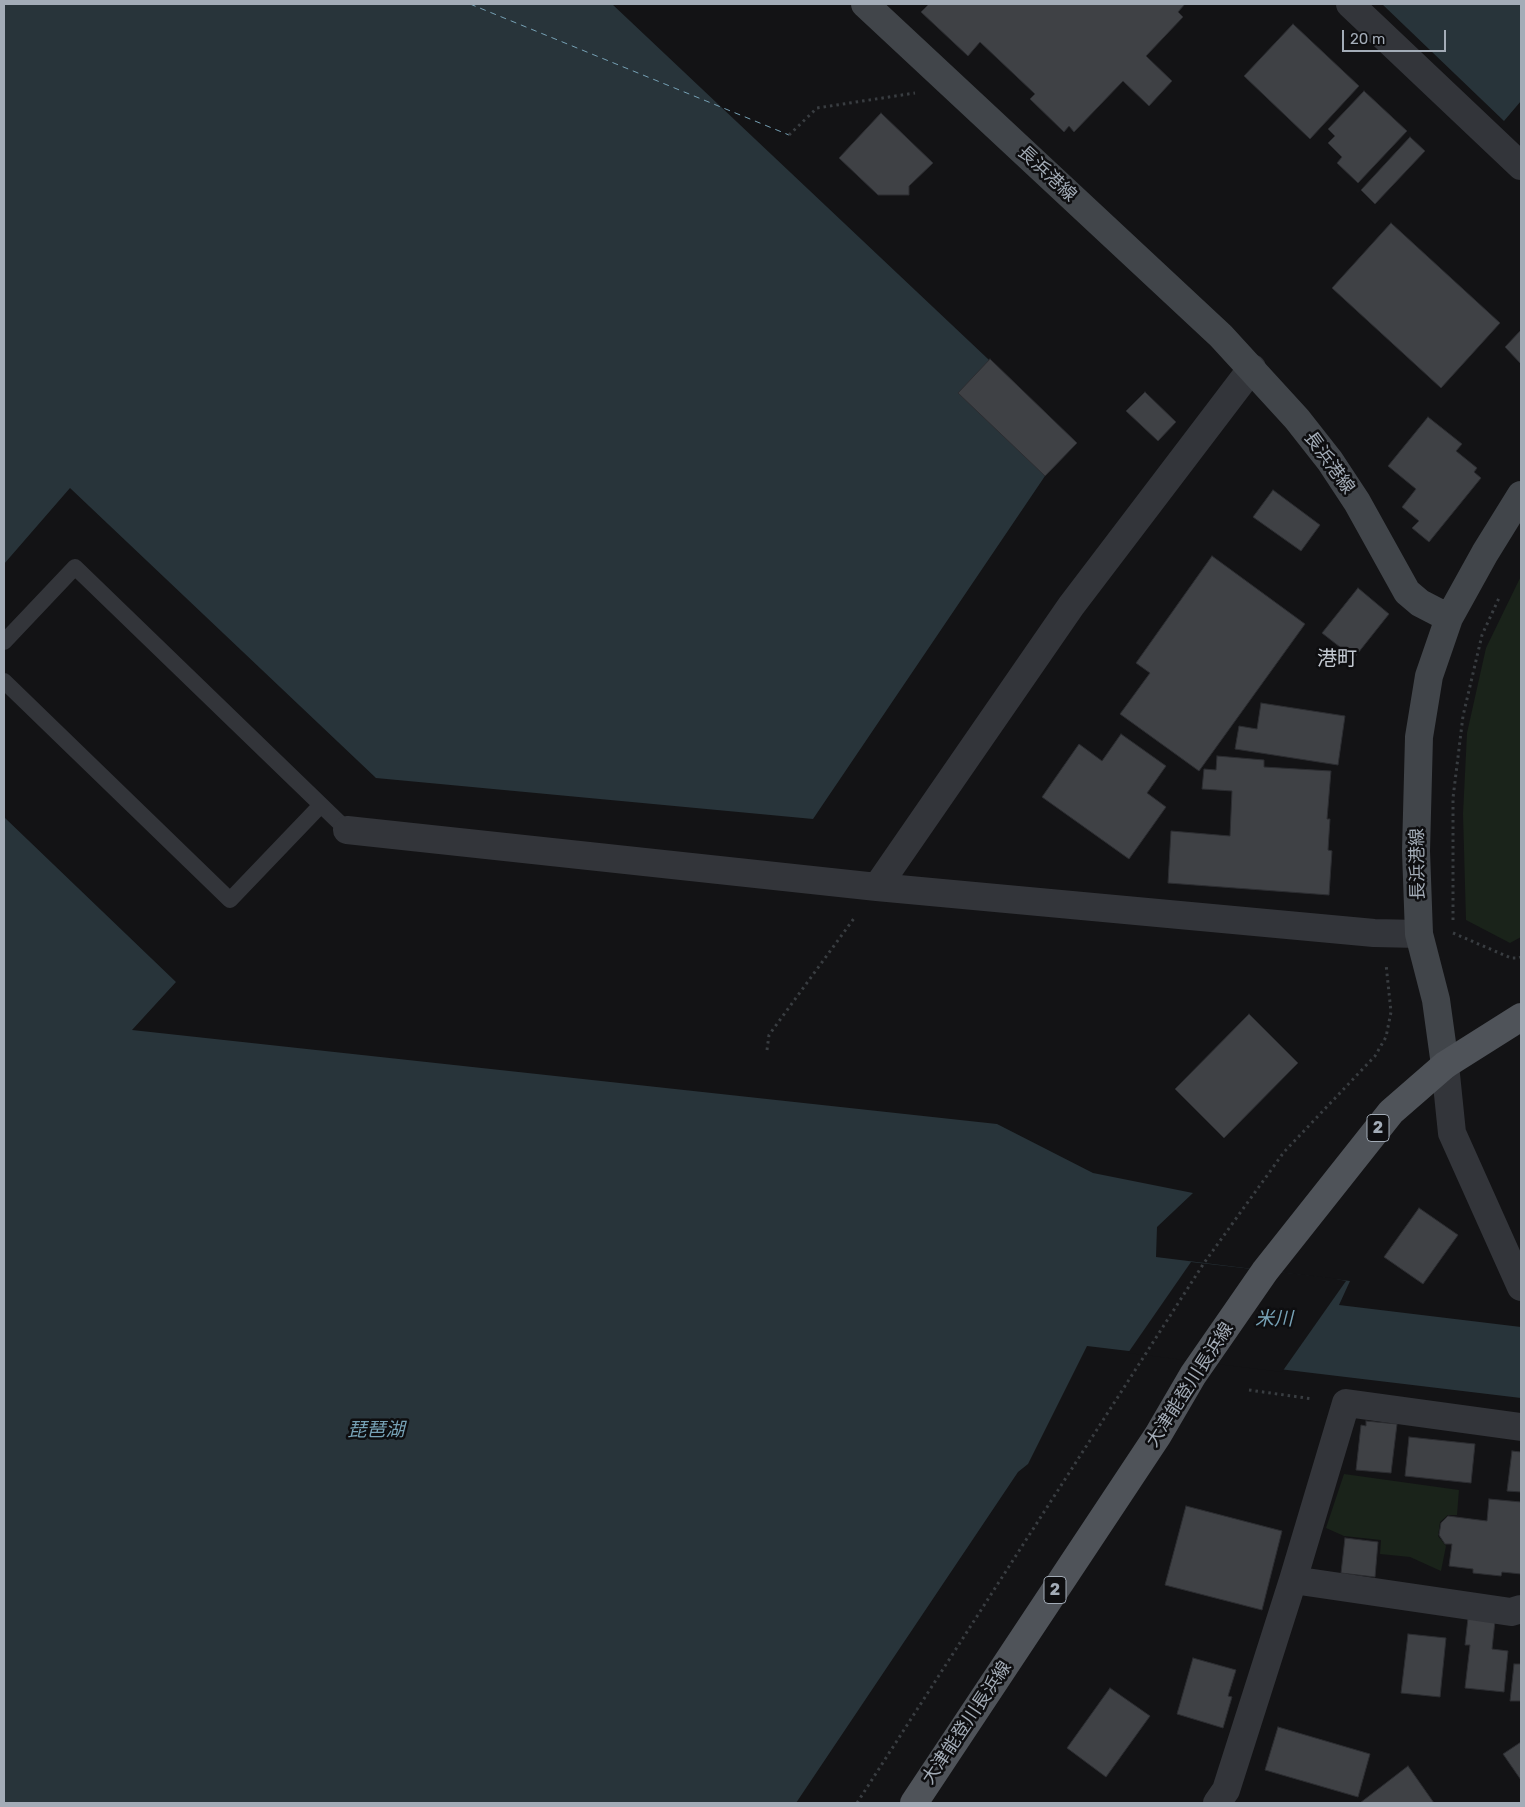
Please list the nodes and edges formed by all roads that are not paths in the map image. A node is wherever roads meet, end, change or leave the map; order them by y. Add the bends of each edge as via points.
1 (865, 4) edge
2 (1350, 4) edge
3 (1521, 166) edge
4 (1252, 368) junction
5 (1521, 495) edge
6 (1449, 618) junction
7 (4, 642) edge
8 (4, 681) edge
9 (321, 805) junction
10 (348, 830) joint
11 (877, 887) junction
12 (1419, 934) junction
13 (1521, 1017) edge
14 (1445, 1065) junction
15 (1521, 1287) edge
16 (1521, 1427) edge
17 (1293, 1580) junction
18 (1521, 1609) edge
19 (1228, 1799) edge
20 (914, 1803) edge

1 - 4 main road, 長浜港線
2 - 3 street
4 - 6 main road, 長浜港線 via 1330,461 1357,502 1407,592 1420,603
4 - 11 street via 1071,606
5 - 6 main road
6 - 12 main road, 長浜港線 via 1429,676 1419,737 1416,851
7 - 9 lane via 76,568
8 - 9 lane via 230,900
9 - 10 lane
10 - 11 street
11 - 12 street
12 - 14 main road, 長浜港線 via 1436,1000
13 - 14 main road, 大津能登川長浜線 / 2
14 - 15 street via 1452,1134
14 - 20 main road, 大津能登川長浜線 / 2 via 1391,1112 1265,1271 1193,1374 1158,1435
16 - 17 street via 1346,1404
17 - 18 street via 1511,1612
17 - 19 street

